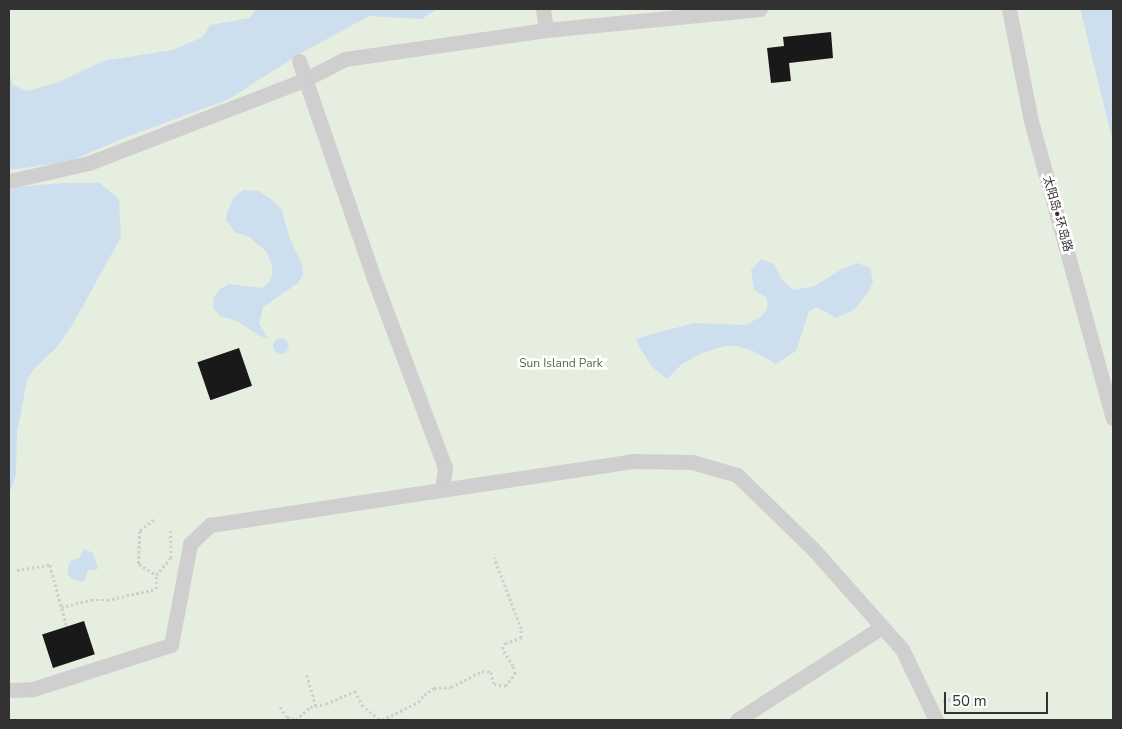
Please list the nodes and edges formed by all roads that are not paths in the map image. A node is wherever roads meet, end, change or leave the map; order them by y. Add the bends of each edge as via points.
1 (543, 9) edge
2 (760, 9) edge
3 (1009, 9) edge
4 (546, 30) junction
5 (299, 61) dead end
6 (304, 80) junction
7 (9, 182) edge
8 (1113, 418) edge
9 (442, 490) junction
10 (882, 627) junction
11 (9, 690) edge
12 (736, 720) edge
13 (936, 720) edge

1 - 4 street
2 - 4 street
3 - 8 street, 太阳岛•环岛路 via 1031,122
4 - 6 street via 345,59
5 - 6 street
6 - 7 street via 89,164
6 - 9 street via 445,468
9 - 10 street via 631,461 692,462 737,475 808,545
9 - 11 street via 210,525 190,544 171,645 33,688
10 - 12 street
10 - 13 street via 902,649

